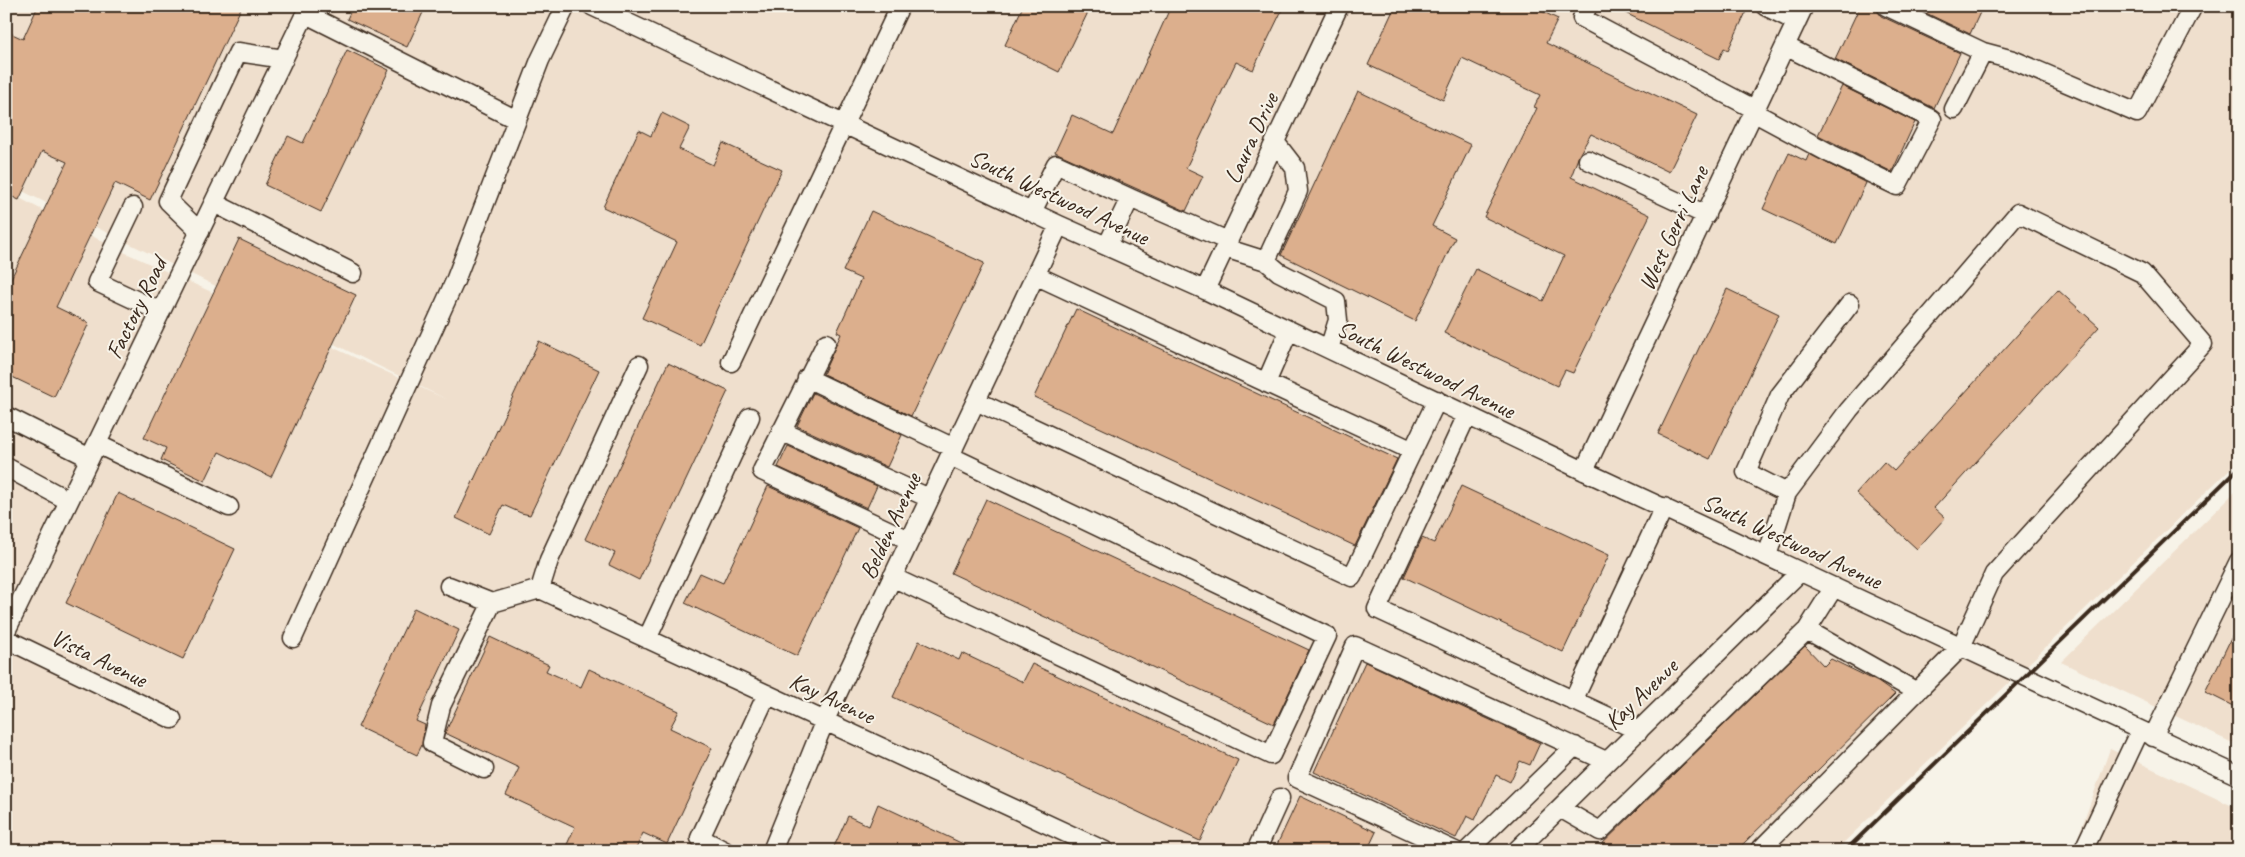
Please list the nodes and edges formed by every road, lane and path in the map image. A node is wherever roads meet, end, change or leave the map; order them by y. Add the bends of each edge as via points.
1 (566, 6) edge
2 (592, 6) edge
3 (900, 6) edge
4 (1339, 6) edge
5 (1588, 6) edge
6 (1765, 6) edge
7 (1804, 6) edge
8 (1886, 6) edge
9 (2194, 6) edge
10 (307, 10) edge
11 (1797, 22) junction
12 (1785, 46) junction
13 (1983, 52) junction
14 (284, 59) junction
15 (1954, 109) dead end
16 (1753, 111) junction
17 (517, 120) junction
18 (844, 124) junction
19 (1275, 142) junction
20 (1588, 160) dead end
21 (1130, 198) junction
22 (214, 203) junction
23 (133, 207) dead end
24 (1032, 212) junction
25 (1706, 215) junction
26 (1059, 224) junction
27 (200, 232) junction
28 (1226, 245) junction
29 (1107, 246) junction
30 (1266, 261) junction
31 (353, 272) dead end
32 (1035, 275) junction
33 (1205, 290) junction
34 (1850, 304) dead end
35 (161, 312) junction
36 (1289, 330) junction
37 (826, 343) dead end
38 (1329, 349) junction
39 (731, 362) dead end
40 (639, 365) dead end
41 (807, 378) junction
42 (1266, 383) junction
43 (1437, 400) junction
44 (976, 401) junction
45 (1467, 415) junction
46 (6, 416) edge
47 (750, 417) dead end
48 (781, 431) junction
49 (94, 451) junction
50 (1413, 451) junction
51 (952, 452) junction
52 (6, 467) edge
53 (1584, 471) junction
54 (1787, 493) junction
55 (929, 498) junction
56 (69, 501) junction
57 (229, 507) dead end
58 (1664, 507) junction
59 (909, 540) junction
60 (1766, 556) junction
61 (2239, 561) edge
62 (1800, 572) junction
63 (892, 577) junction
64 (449, 586) dead end
65 (1834, 587) junction
66 (540, 589) junction
67 (492, 603) junction
68 (1807, 630) junction
69 (6, 631) edge
70 (293, 638) dead end
71 (6, 639) edge
72 (647, 639) junction
73 (1962, 647) junction
74 (1917, 692) junction
75 (767, 694) junction
76 (1573, 702) junction
77 (172, 719) dead end
78 (825, 720) junction
79 (1638, 731) junction
80 (2147, 734) junction
81 (1575, 746) junction
82 (1606, 760) junction
83 (484, 769) dead end
84 (2239, 776) edge
85 (1280, 798) dead end
86 (1560, 808) junction
87 (725, 851) edge
88 (772, 851) edge
89 (1105, 851) edge
90 (1256, 851) edge
91 (1455, 851) edge
92 (1467, 851) edge
93 (1516, 851) edge
94 (1759, 851) edge
95 (2083, 851) edge

1 - 17 street via 540,60
2 - 18 street, South Westwood Avenue
3 - 18 street
4 - 19 street, Laura Drive
5 - 16 street via 1582,18
6 - 11 street
7 - 11 street, West Gerri Lane
8 - 13 street
9 - 13 street via 2137,114 2013,60
10 - 14 street, Factory Road
10 - 17 street
11 - 12 street, West Gerri Lane
12 - 16 street, West Gerri Lane
12 - 16 street via 1932,119 1897,186
13 - 15 street
14 - 22 street, Factory Road
14 - 27 street via 238,52 168,201
16 - 25 street, West Gerri Lane
17 - 70 street via 455,280
18 - 24 street, South Westwood Avenue
18 - 39 street
19 - 28 street, Laura Drive
19 - 30 street via 1295,168 1298,191
20 - 25 street
21 - 24 street via 1056,164
21 - 28 street
21 - 29 street
22 - 27 street, Factory Road
22 - 31 street
23 - 35 street via 97,282
24 - 26 street, South Westwood Avenue
25 - 53 street, West Gerri Lane
26 - 29 street, South Westwood Avenue
26 - 32 street, Belden Avenue
27 - 35 street, Factory Road
28 - 30 street
28 - 33 street, Laura Drive
29 - 33 street, South Westwood Avenue
30 - 38 street via 1279,272 1336,301 1338,320
32 - 42 street
32 - 44 street, Belden Avenue
33 - 36 street, South Westwood Avenue
34 - 54 street via 1780,395 1746,472
35 - 49 street, Factory Road
36 - 38 street, South Westwood Avenue
36 - 42 street
37 - 41 street
38 - 43 street, South Westwood Avenue
40 - 66 street via 549,560
41 - 48 street
41 - 51 street
42 - 50 street
43 - 45 street, South Westwood Avenue
43 - 50 street
44 - 50 street via 1352,577
44 - 51 street, Belden Avenue
45 - 53 street, South Westwood Avenue
45 - 76 street via 1377,609
46 - 49 street
47 - 72 street
48 - 55 street
48 - 59 street via 762,471
49 - 56 street, Factory Road
49 - 57 street
51 - 55 street, Belden Avenue
51 - 63 street via 1327,636 1271,755
52 - 56 street
53 - 58 street, South Westwood Avenue
54 - 60 street
54 - 73 street via 1849,410 2018,213 2142,273 2203,344 1994,574
55 - 59 street, Belden Avenue
56 - 69 street, Factory Road
58 - 60 street, South Westwood Avenue
58 - 76 street
59 - 63 street, Belden Avenue
60 - 62 street, South Westwood Avenue
61 - 80 street
62 - 65 street, South Westwood Avenue
62 - 79 street, Kay Avenue
63 - 78 street, Belden Avenue
64 - 67 street
65 - 68 street
65 - 73 street, South Westwood Avenue
66 - 67 street
66 - 72 street, Kay Avenue
67 - 83 street via 441,706 432,743
68 - 74 street
68 - 86 street via 1600,831
71 - 77 street, Vista Avenue
72 - 75 street, Kay Avenue
73 - 74 street
73 - 80 street, South Westwood Avenue
74 - 94 street
75 - 78 street, Kay Avenue
75 - 87 street via 700,838
76 - 79 street
78 - 88 street, Belden Avenue
78 - 89 street, Kay Avenue
79 - 82 street, Kay Avenue
80 - 84 street, South Westwood Avenue
80 - 95 street
81 - 82 street
81 - 91 street via 1356,646 1297,778
81 - 92 street
82 - 86 street, Kay Avenue
85 - 90 street
86 - 93 street, Kay Avenue

